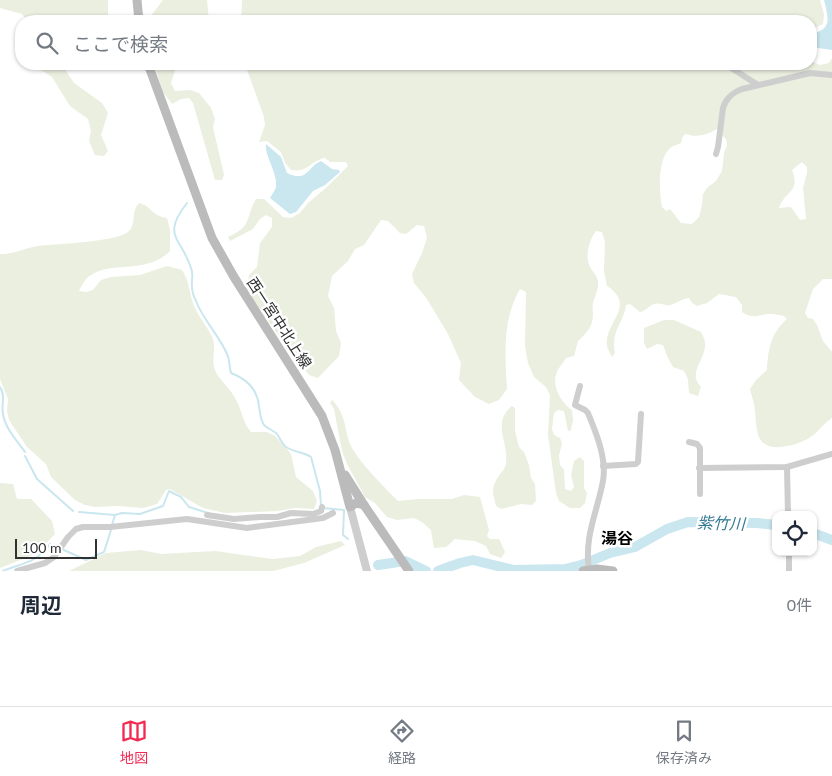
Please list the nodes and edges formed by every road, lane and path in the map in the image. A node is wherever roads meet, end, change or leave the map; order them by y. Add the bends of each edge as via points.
1 (137, 0) edge
2 (138, 15) edge
3 (150, 70) edge
4 (734, 70) edge
5 (832, 74) edge
6 (758, 85) junction
7 (716, 154) dead end
8 (580, 386) dead end
9 (641, 414) dead end
10 (689, 442) dead end
11 (832, 454) edge
12 (603, 466) junction
13 (787, 467) junction
14 (699, 468) junction
15 (340, 469) junction
16 (700, 494) dead end
17 (364, 505) junction
18 (322, 507) dead end
19 (350, 507) junction
20 (788, 511) edge
21 (333, 513) dead end
22 (207, 515) dead end
23 (789, 556) edge
24 (405, 565) edge
25 (587, 568) edge
26 (17, 571) edge
27 (367, 571) edge
28 (613, 571) edge
29 (789, 571) edge

1 - 2 main road
3 - 15 main road, 西一宮中北上線 via 219,251 322,416
4 - 6 street
5 - 6 street via 810,73
6 - 7 street via 734,92 724,103
8 - 12 street via 575,405 588,413 600,446
9 - 12 street via 638,462
10 - 14 street via 698,444 700,448
11 - 13 street
12 - 25 street via 603,481 590,526
13 - 14 street
13 - 20 street
14 - 16 street
15 - 17 main road
15 - 19 main road, 西一宮中北上線
17 - 19 main road via 356,503
17 - 24 main road
18 - 22 street via 321,511 313,514 291,513 277,517 234,519
19 - 27 street
21 - 26 street via 323,518 247,528 187,519 83,527 76,529 54,557 45,563
23 - 29 street
25 - 28 main road

